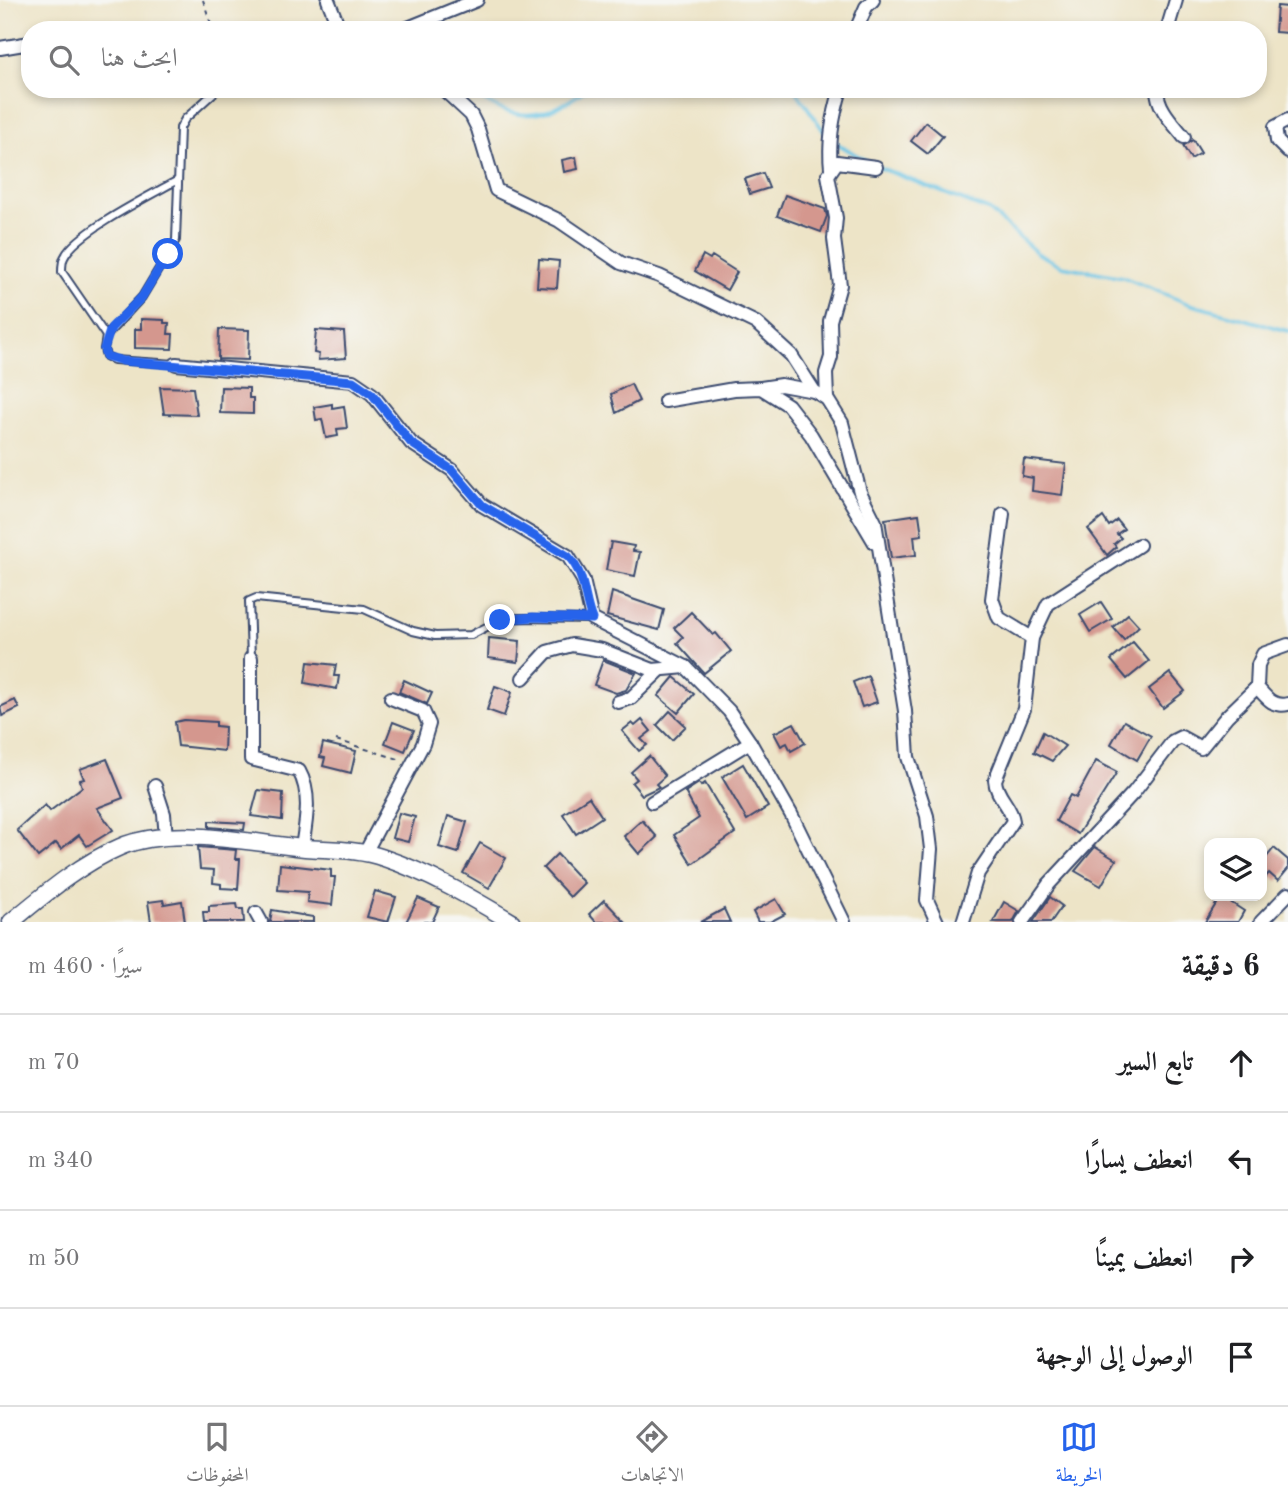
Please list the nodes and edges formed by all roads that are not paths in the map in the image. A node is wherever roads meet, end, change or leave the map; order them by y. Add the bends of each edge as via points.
1 (328, 0) edge
2 (477, 0) edge
3 (873, 0) edge
4 (1176, 0) edge
5 (336, 21) edge
6 (425, 21) edge
7 (860, 21) edge
8 (1170, 21) edge
9 (21, 44) edge
10 (0, 48) edge
11 (209, 98) edge
12 (453, 98) edge
13 (838, 98) edge
14 (1158, 98) edge
15 (1288, 120) edge
16 (1184, 137) dead end
17 (1288, 152) edge
18 (876, 167) dead end
19 (831, 168) junction
20 (176, 181) junction
21 (106, 336) junction
22 (176, 364) joint
23 (761, 388) junction
24 (814, 391) junction
25 (827, 399) junction
26 (665, 401) dead end
27 (1003, 514) dead end
28 (1139, 545) dead end
29 (882, 559) junction
30 (592, 619) junction
31 (1032, 638) junction
32 (1288, 645) edge
33 (251, 658) joint
34 (686, 667) junction
35 (659, 671) junction
36 (523, 678) dead end
37 (1257, 687) junction
38 (391, 698) dead end
39 (618, 702) dead end
40 (1288, 704) edge
41 (750, 742) junction
42 (155, 786) dead end
43 (652, 802) dead end
44 (166, 837) junction
45 (302, 848) junction
46 (365, 853) junction
47 (1288, 894) edge
48 (11, 922) edge
49 (512, 922) edge
50 (844, 922) edge
51 (937, 922) edge
52 (963, 922) edge
53 (1022, 922) edge
54 (1261, 922) edge

1 - 5 street
2 - 6 street
3 - 7 street
4 - 8 street
9 - 10 street
11 - 20 lane via 180,128
12 - 24 street via 478,129 496,190 558,220 621,262 659,275 756,323 791,355
13 - 19 street via 829,151
14 - 16 street
15 - 17 street via 1275,127 1277,141
18 - 19 street via 837,162
19 - 25 street via 828,175 840,285 830,321
20 - 21 lane via 176,240 142,297
20 - 21 lane via 116,215 65,256 62,272
21 - 22 lane via 106,356 114,360
22 - 30 street via 353,381 365,388 411,443 452,470 482,505 568,556 580,572
23 - 24 street via 780,385
23 - 26 street
23 - 29 street via 788,405 811,435
24 - 25 street
25 - 29 street via 847,432
27 - 31 street via 992,599 999,618
28 - 31 street via 1048,604
29 - 51 street via 908,757 928,825 927,900
30 - 33 lane via 515,618 500,620 471,635 435,636 364,609 256,598 249,601 247,617
30 - 34 street
31 - 52 street via 1024,709 995,780 1013,821 978,873
32 - 37 street via 1263,654
33 - 45 street via 251,759 299,771 304,779 308,808
34 - 35 street
34 - 41 street via 729,711
35 - 36 street via 603,650 572,645 547,652
35 - 39 street via 631,698
37 - 40 street via 1269,701
37 - 53 street via 1227,716 1207,745 1201,748 1181,737 1173,741 1134,793 1049,884
38 - 46 street via 419,708 429,720 426,736
41 - 43 street
41 - 50 street
42 - 44 street
44 - 45 street
44 - 48 street via 122,846 92,862
45 - 46 street
46 - 49 street via 415,870
47 - 54 street

